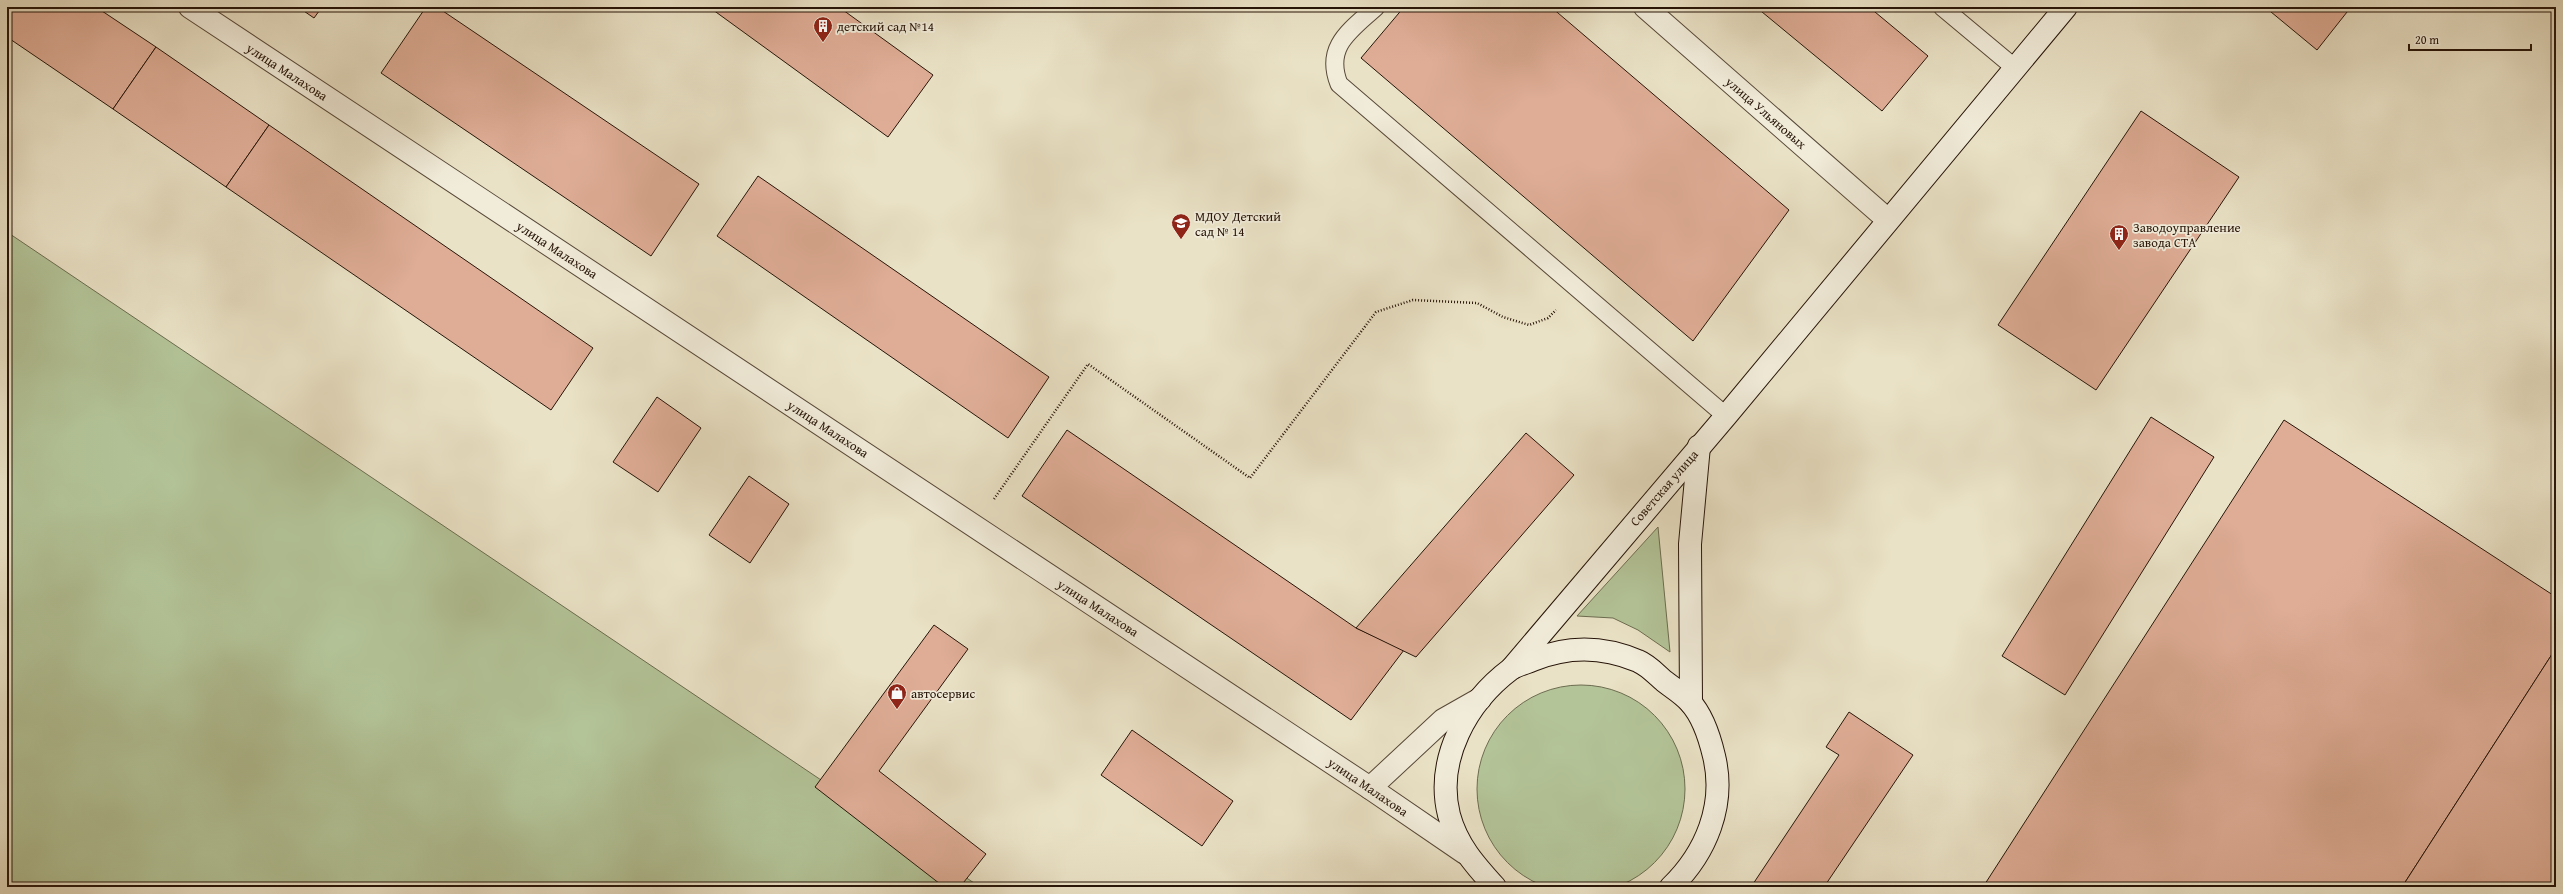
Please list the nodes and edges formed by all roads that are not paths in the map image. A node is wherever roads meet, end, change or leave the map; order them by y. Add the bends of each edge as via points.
1 (190, 7) edge
2 (1376, 7) edge
3 (1645, 7) edge
4 (1942, 7) edge
5 (2066, 7) edge
6 (2015, 68) junction
7 (1888, 220) junction
8 (1726, 416) junction
9 (1699, 446) junction
10 (1512, 668) junction
11 (1480, 699) junction
12 (1691, 703) junction
13 (1370, 788) junction
14 (1465, 853) junction
15 (1689, 869) junction
16 (1494, 887) edge
17 (1670, 887) edge
18 (1675, 887) edge

1 - 13 street, улица Малахова
2 - 8 lane via 1345,36 1334,54 1333,70 1339,84
3 - 7 street, улица Ульяновых
4 - 6 lane
5 - 6 street
6 - 7 street
7 - 8 street
8 - 9 street
9 - 10 street, Советская улица
9 - 12 street, Советская улица via 1690,544
10 - 11 street, Советская улица
10 - 12 street, Советская улица via 1551,652 1567,649 1600,650 1640,661
11 - 13 street via 1443,720
11 - 14 street, Советская улица via 1458,730 1448,765 1446,794 1450,816
12 - 15 street, Советская улица via 1710,738 1717,768 1717,800 1712,825
13 - 14 street, улица Малахова
14 - 16 street, Советская улица
15 - 17 street, Советская улица
15 - 18 street, Советская улица

